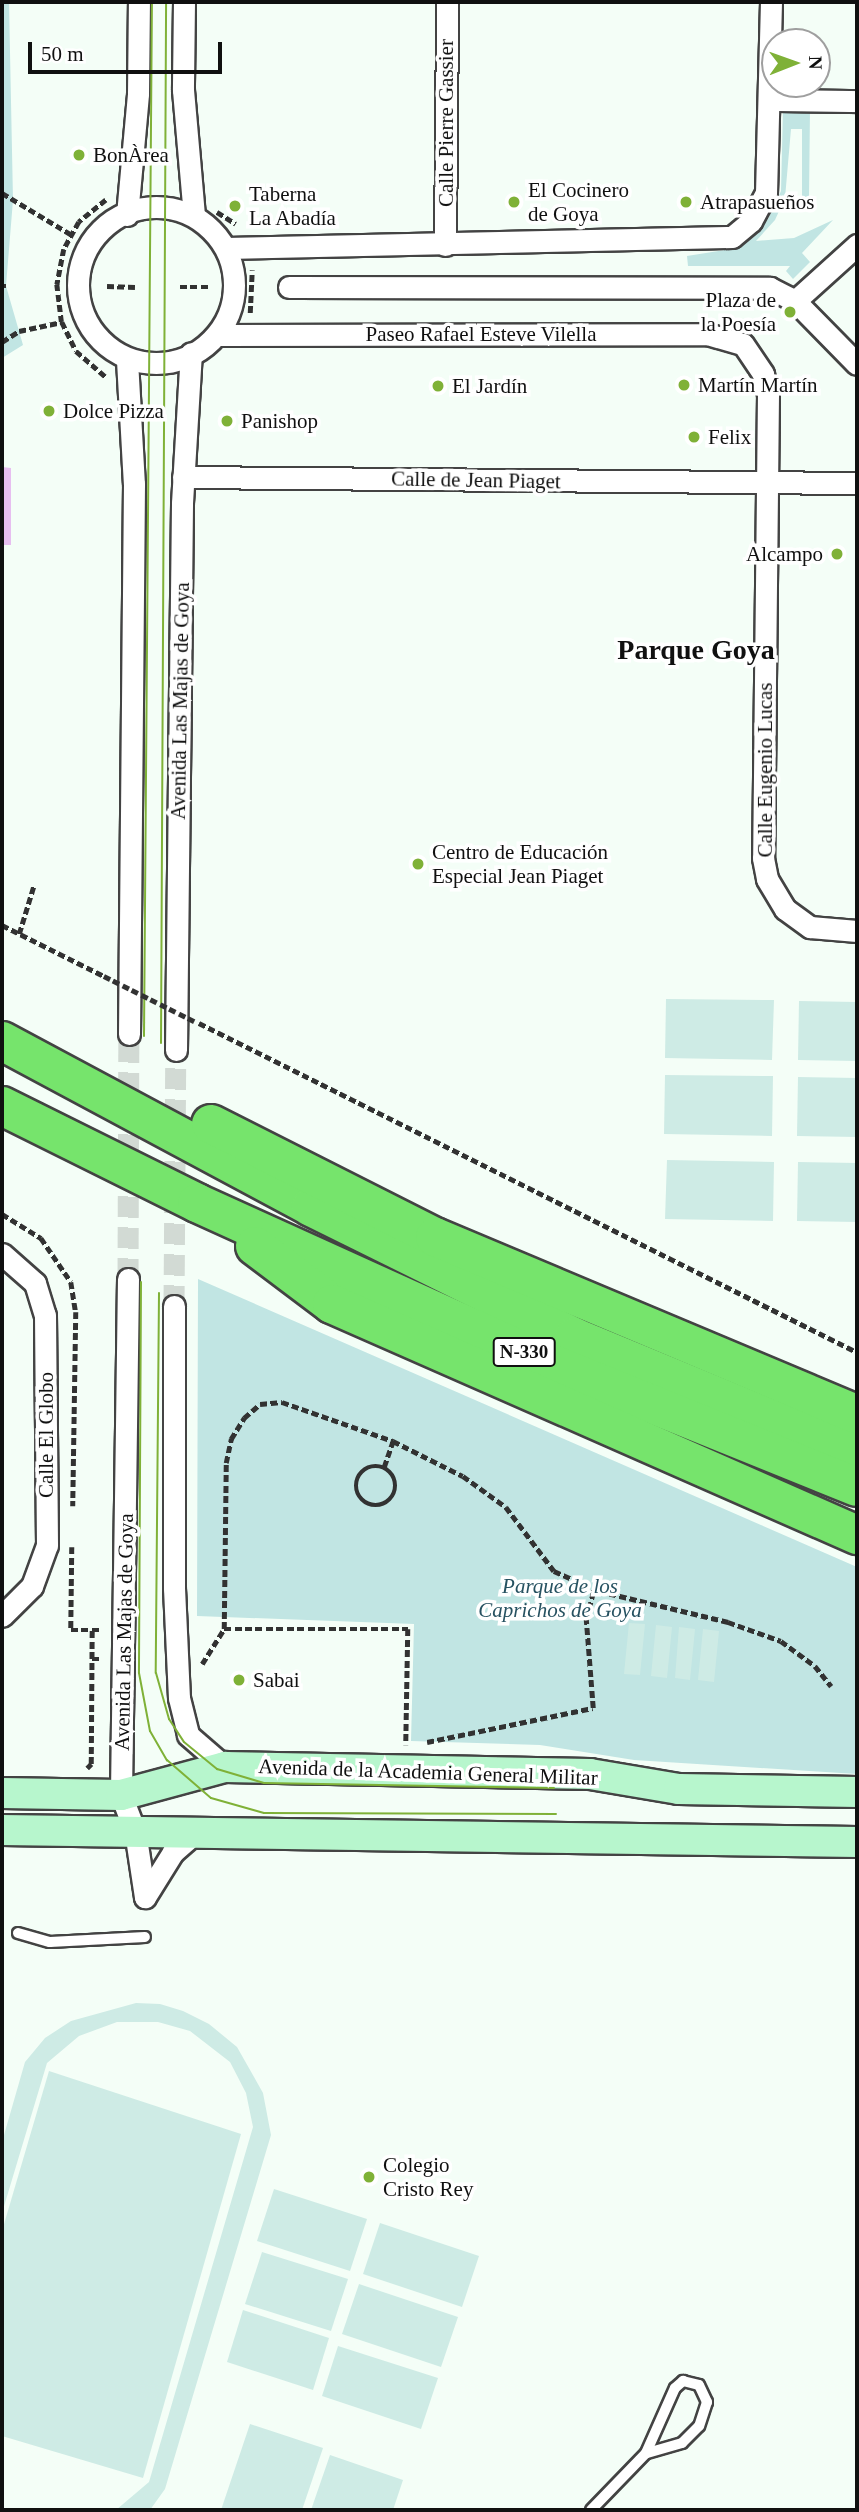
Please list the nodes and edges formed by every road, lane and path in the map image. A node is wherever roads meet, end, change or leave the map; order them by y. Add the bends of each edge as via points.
1 (139, 2) edge
2 (184, 2) edge
3 (447, 2) edge
4 (771, 2) edge
5 (770, 100) junction
6 (857, 100) edge
7 (192, 178) junction
8 (127, 179) junction
9 (2, 193) edge
10 (127, 215) junction
11 (194, 216) junction
12 (72, 235) junction
13 (445, 245) junction
14 (857, 245) edge
15 (226, 248) junction
16 (249, 248) junction
17 (107, 286) dead end
18 (289, 286) dead end
19 (135, 287) dead end
20 (180, 287) dead end
21 (210, 287) dead end
22 (795, 301) junction
23 (62, 322) junction
24 (217, 335) junction
25 (249, 335) junction
26 (2, 342) edge
27 (743, 344) joint
28 (191, 353) junction
29 (127, 360) junction
30 (857, 364) edge
31 (123, 389) junction
32 (183, 477) junction
33 (769, 482) junction
34 (857, 483) edge
35 (34, 885) dead end
36 (2, 925) edge
37 (857, 932) edge
38 (19, 934) junction
39 (129, 1034) tunnel mouth
40 (6, 1043) edge
41 (176, 1050) tunnel mouth
42 (2, 1106) edge
43 (197, 1203) junction
44 (2, 1254) edge
45 (128, 1279) tunnel mouth
46 (174, 1306) tunnel mouth
47 (857, 1352) edge
48 (857, 1414) edge
49 (393, 1441) junction
50 (857, 1454) edge
51 (384, 1467) junction
52 (857, 1487) edge
53 (857, 1535) edge
54 (594, 1589) junction
55 (2, 1616) edge
56 (224, 1629) junction
57 (92, 1630) dead end
58 (196, 1673) dead end
59 (831, 1686) dead end
60 (406, 1747) junction
61 (406, 1759) dead end
62 (225, 1767) junction
63 (80, 1775) dead end
64 (857, 1792) edge
65 (2, 1793) edge
66 (121, 1795) junction
67 (2, 1830) edge
68 (135, 1831) junction
69 (196, 1832) junction
70 (857, 1842) edge
71 (18, 1933) dead end
72 (145, 1937) dead end
73 (646, 2453) junction
74 (591, 2510) edge

1 - 8 street
2 - 7 street
3 - 13 street, Calle Pierre Gassier
4 - 5 street
5 - 6 street
5 - 13 street via 766,193 744,230 722,241
7 - 11 street
7 - 16 path via 209,203 248,229
8 - 10 street
8 - 12 path
9 - 12 path
10 - 11 street via 165,208
10 - 29 street via 97,236 83,258 77,281 79,306 88,325 104,345
11 - 15 street
12 - 23 path via 64,249 57,284
13 - 16 street
14 - 22 street
15 - 16 street
15 - 24 street via 234,274 233,299
16 - 25 path via 253,294
17 - 19 path
18 - 22 street via 770,288
20 - 21 path
22 - 30 street
23 - 26 path via 19,331
23 - 31 path via 76,351
24 - 25 street, Paseo Rafael Esteve Vilella
24 - 28 street
25 - 27 street, Paseo Rafael Esteve Vilella via 708,334
27 - 33 street, Calle Eugenio Lucas via 763,374 768,394
28 - 29 street via 163,361
28 - 32 street, Avenida Las Majas de Goya
29 - 31 street
31 - 39 street via 134,484
32 - 33 street, Calle de Jean Piaget
32 - 41 street, Avenida Las Majas de Goya
33 - 34 street, Calle de Jean Piaget
33 - 37 street, Calle Eugenio Lucas via 763,858 767,879 785,909 810,927
35 - 38 path
36 - 38 path
38 - 47 path, bridge
40 - 48 highway via 86,1062 435,1237
40 - 50 highway, N-330 via 311,1207 574,1337
42 - 43 highway, N-330
43 - 52 highway, N-330 via 545,1361
43 - 53 highway via 332,1304
44 - 55 street, Calle El Globo via 35,1283 45,1315 47,1545 32,1586
45 - 66 street, Avenida Las Majas de Goya
46 - 62 street via 178,1698 188,1735
49 - 51 path
49 - 54 path via 463,1476 506,1507 554,1572
49 - 56 path via 282,1402 260,1404 244,1418 231,1439 226,1463
51 - 51 path via 370,1467 359,1475 358,1494 367,1504 386,1504 395,1494 396,1482
54 - 59 path via 728,1622 781,1641 815,1666
54 - 60 path via 586,1619 593,1708
56 - 58 path
56 - 60 path via 408,1629
57 - 63 path via 91,1764
60 - 61 path
62 - 64 main road, Avenida de la Academia General Militar via 590,1774 679,1789
62 - 66 main road, Avenida de la Academia General Militar
65 - 66 main road, Avenida de la Academia General Militar
66 - 68 street, Avenida Las Majas de Goya
67 - 68 main road
68 - 69 main road
68 - 69 street, Avenida Las Majas de Goya via 145,1897 173,1852
69 - 70 main road
71 - 72 lane via 50,1942
73 - 73 lane via 682,2443 699,2426 707,2402 699,2385 683,2381 676,2388
73 - 74 lane

